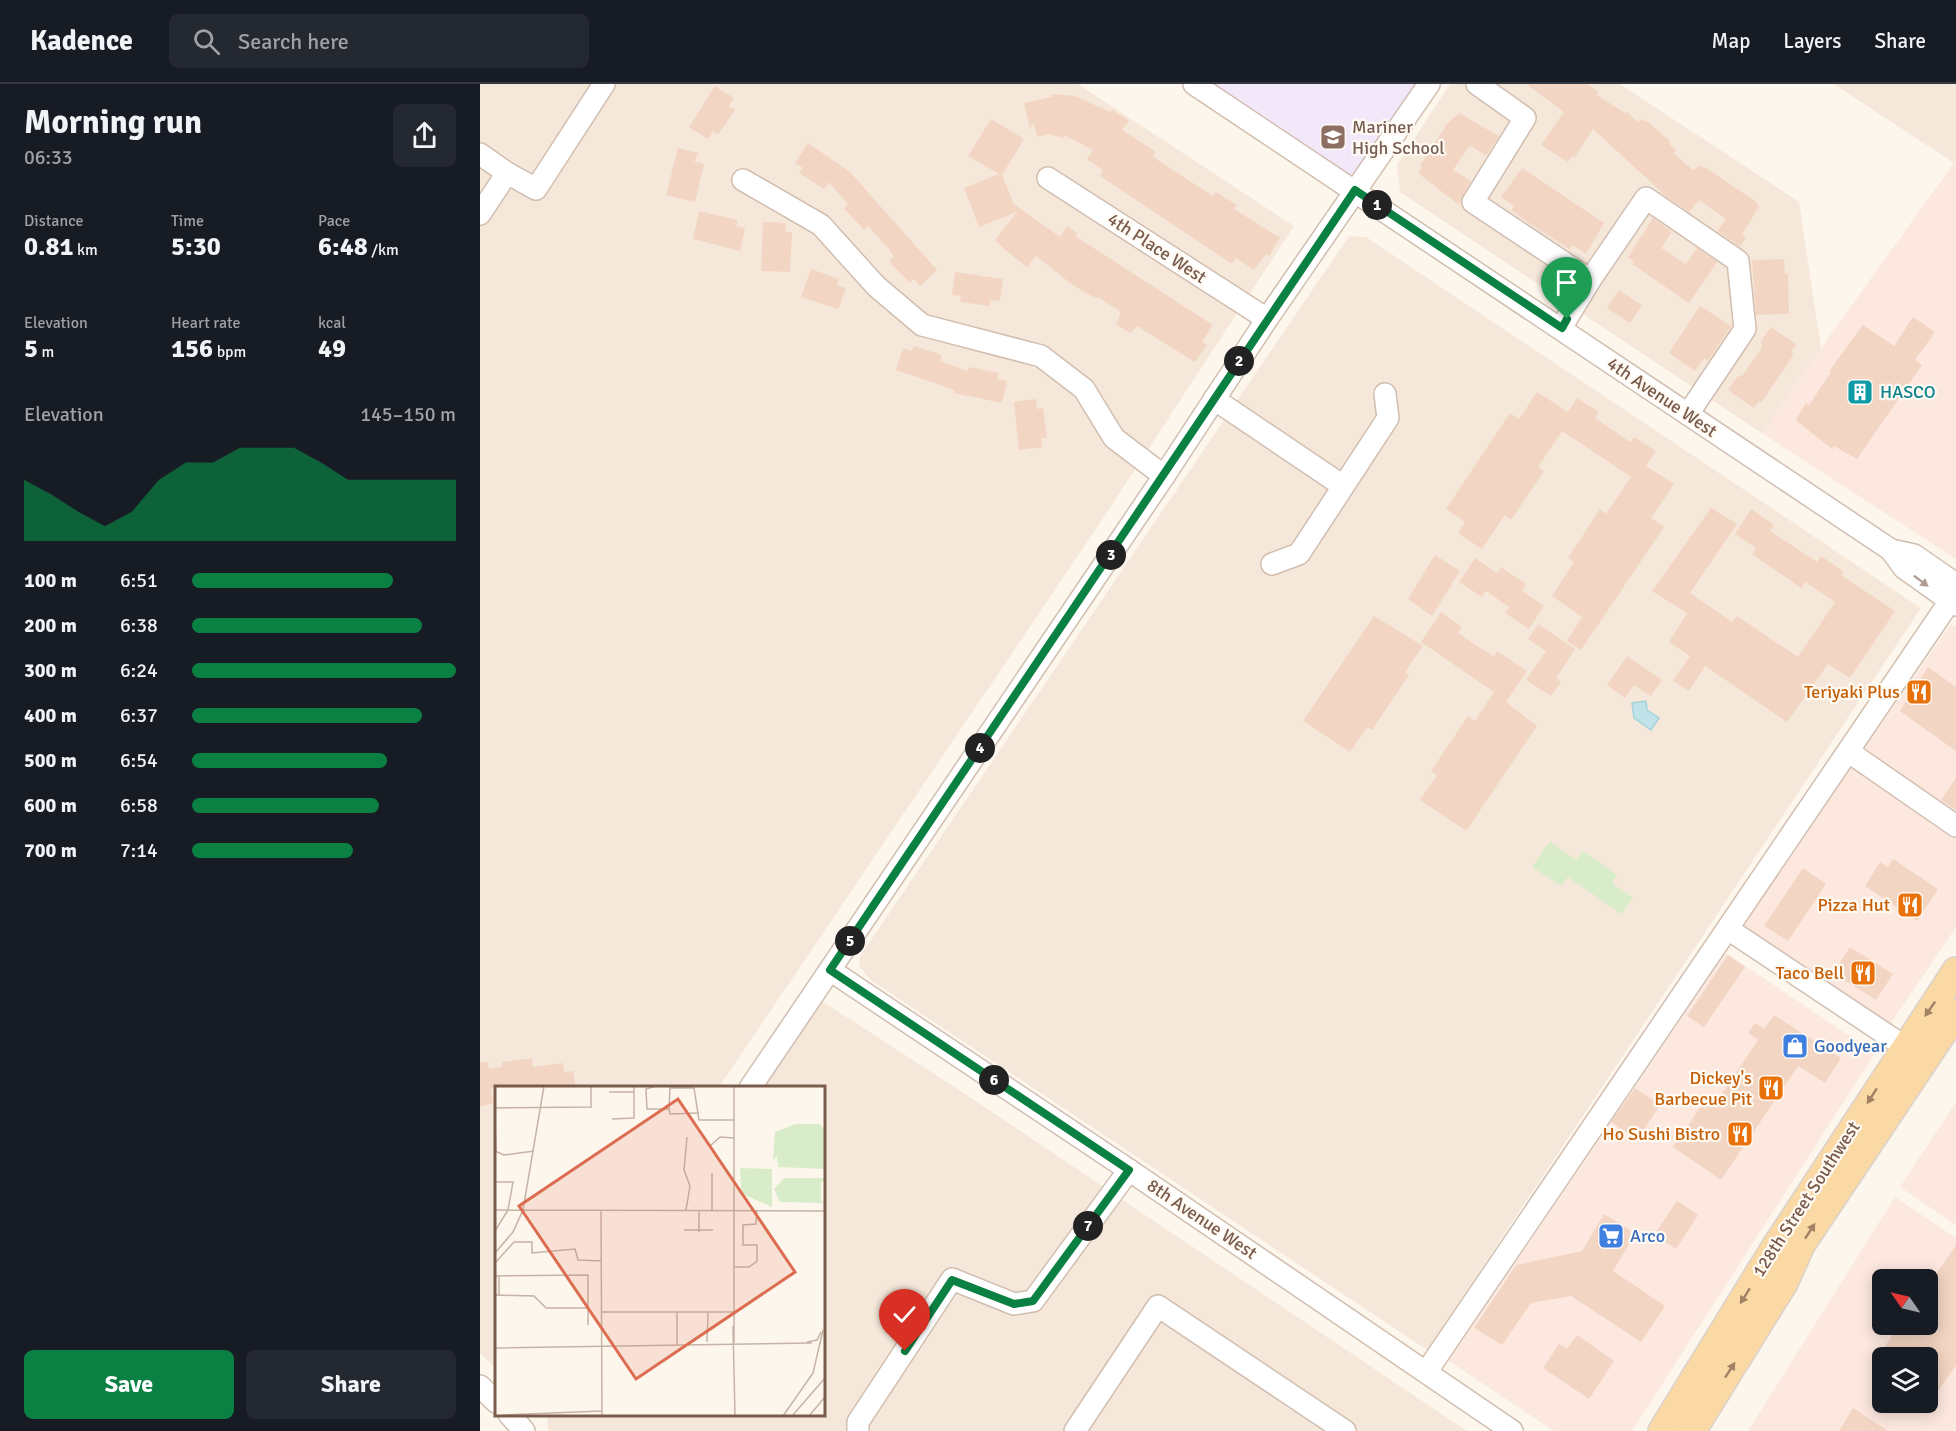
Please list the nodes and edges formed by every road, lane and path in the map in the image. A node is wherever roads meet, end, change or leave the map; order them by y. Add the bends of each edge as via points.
1 (604, 84) edge
2 (1194, 84) edge
3 (1429, 84) edge
4 (1477, 84) edge
5 (480, 154) edge
6 (507, 173) junction
7 (1047, 178) dead end
8 (743, 180) dead end
9 (1355, 190) junction
10 (480, 214) edge
11 (1590, 280) junction
12 (1266, 319) junction
13 (1562, 328) junction
14 (1385, 394) dead end
15 (1214, 399) junction
16 (1688, 414) junction
17 (1164, 476) junction
18 (1343, 486) junction
19 (1272, 564) dead end
20 (1954, 597) edge
21 (1849, 752) junction
22 (1956, 826) edge
23 (1728, 929) junction
24 (830, 970) junction
25 (1956, 971) edge
26 (1956, 1012) edge
27 (1914, 1054) junction
28 (751, 1086) edge
29 (1129, 1170) junction
30 (1427, 1371) junction
31 (480, 1386) edge
32 (495, 1401) edge
33 (858, 1431) edge
34 (1075, 1431) edge
35 (1345, 1431) edge
36 (1512, 1431) edge
37 (1662, 1431) edge
38 (1692, 1431) edge

1 - 6 street via 536,189
2 - 9 street, 4th Avenue West
3 - 9 street
4 - 11 street via 1525,118 1473,202
5 - 6 street
6 - 10 street
7 - 12 street, 4th Place West
8 - 17 street via 821,225 876,286 922,325 1041,356 1084,389 1114,438
9 - 12 street
9 - 13 street, 4th Avenue West
11 - 13 street
11 - 16 street via 1646,198 1738,261 1745,329
12 - 15 street
13 - 16 street, 4th Avenue West
14 - 18 street via 1388,418
15 - 17 street
15 - 18 street
16 - 20 street, 4th Avenue West via 1891,550 1904,568
17 - 24 street
18 - 19 street via 1299,554
20 - 21 street
21 - 22 street
21 - 23 street
23 - 27 street
23 - 30 street
24 - 28 street
24 - 29 street, 8th Avenue West
25 -> 27 main road, 128th Street Southwest
26 - 27 main road, 128th Street Southwest
27 -> 37 main road, 128th Street Southwest via 1774,1249
38 -> 27 main road, 128th Street Southwest via 1784,1283 1801,1245
29 - 30 street, 8th Avenue West
29 - 33 street via 1033,1301 1014,1304 952,1280 858,1422
30 - 36 street, 8th Avenue West
31 - 32 street
34 - 35 street via 1158,1306

